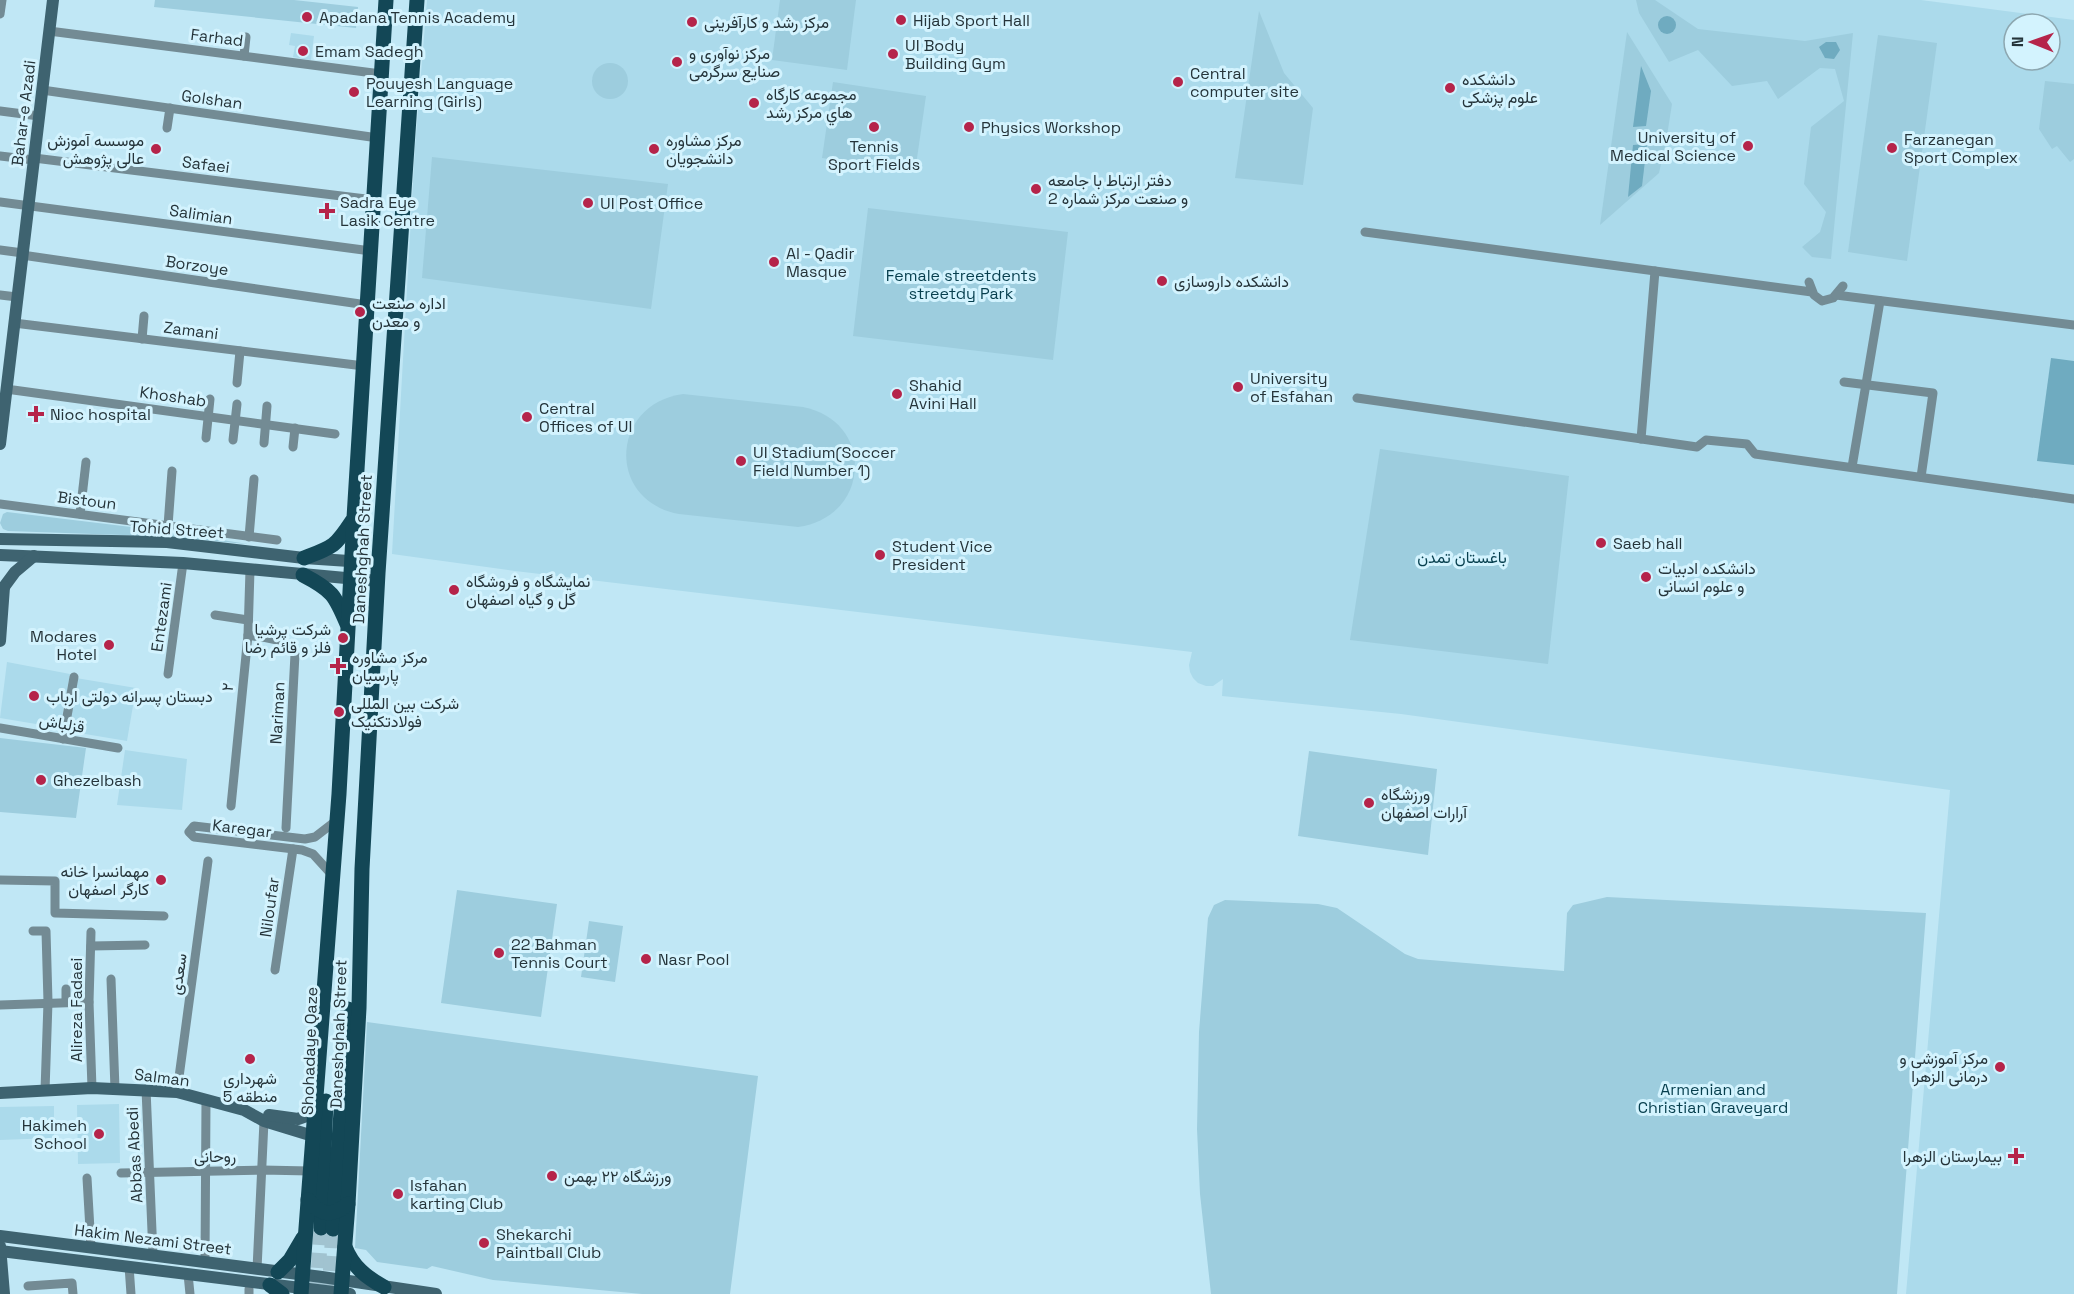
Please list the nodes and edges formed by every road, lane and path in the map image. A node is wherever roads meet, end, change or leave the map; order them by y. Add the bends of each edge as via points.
1 (2, 0) edge
2 (53, 0) edge
3 (386, 0) edge
4 (417, 0) edge
5 (0, 14) edge
6 (49, 31) junction
7 (246, 37) dead end
8 (244, 56) junction
9 (381, 74) junction
10 (42, 90) junction
11 (170, 108) junction
12 (0, 111) edge
13 (39, 116) junction
14 (167, 128) dead end
15 (378, 138) junction
16 (0, 156) edge
17 (34, 159) junction
18 (374, 200) junction
19 (0, 202) edge
20 (28, 206) junction
21 (1365, 232) dead end
22 (0, 250) edge
23 (370, 251) junction
24 (22, 254) junction
25 (1655, 271) junction
26 (1809, 282) dead end
27 (1843, 286) dead end
28 (1812, 292) junction
29 (0, 295) edge
30 (1836, 295) junction
31 (17, 297) junction
32 (1880, 301) junction
33 (367, 305) junction
34 (144, 316) dead end
35 (14, 323) junction
36 (2074, 325) edge
37 (142, 339) junction
38 (240, 351) junction
39 (363, 366) junction
40 (1845, 382) dead end
41 (237, 383) dead end
42 (1866, 384) junction
43 (6, 389) junction
44 (1357, 398) dead end
45 (210, 399) dead end
46 (237, 404) dead end
47 (267, 406) dead end
48 (208, 416) junction
49 (2, 417) edge
50 (235, 420) junction
51 (266, 424) junction
52 (295, 428) junction
53 (335, 434) dead end
54 (206, 438) dead end
55 (1641, 439) junction
56 (233, 440) dead end
57 (264, 443) dead end
58 (0, 444) edge
59 (293, 447) dead end
60 (86, 462) dead end
61 (1852, 467) junction
62 (172, 471) dead end
63 (1921, 477) junction
64 (254, 479) dead end
65 (2074, 499) edge
66 (0, 504) edge
67 (81, 514) junction
68 (354, 518) junction
69 (168, 526) junction
70 (2, 537) edge
71 (249, 537) junction
72 (277, 540) dead end
73 (171, 543) junction
74 (0, 555) edge
75 (34, 556) junction
76 (81, 558) junction
77 (304, 558) junction
78 (352, 560) junction
79 (183, 563) junction
80 (379, 563) junction
81 (250, 570) junction
82 (303, 575) junction
83 (351, 579) junction
84 (378, 581) junction
85 (2, 583) edge
86 (215, 615) dead end
87 (248, 620) junction
88 (349, 628) junction
89 (248, 635) junction
90 (0, 641) edge
91 (168, 674) dead end
92 (74, 676) dead end
93 (0, 728) edge
94 (63, 739) junction
95 (118, 748) dead end
96 (231, 806) dead end
97 (337, 820) junction
98 (286, 828) dead end
99 (293, 849) junction
100 (208, 861) dead end
101 (362, 869) junction
102 (333, 876) junction
103 (0, 880) edge
104 (164, 916) dead end
105 (33, 931) dead end
106 (91, 932) dead end
107 (146, 945) dead end
108 (91, 946) junction
109 (276, 970) dead end
110 (111, 979) dead end
111 (66, 989) dead end
112 (48, 1002) junction
113 (66, 1002) junction
114 (89, 1002) junction
115 (0, 1005) edge
116 (92, 1089) junction
117 (115, 1089) junction
118 (146, 1089) junction
119 (45, 1091) junction
120 (177, 1092) junction
121 (0, 1093) edge
122 (206, 1101) junction
123 (244, 1110) junction
124 (315, 1113) junction
125 (264, 1121) junction
126 (298, 1124) junction
127 (313, 1136) junction
128 (262, 1170) junction
129 (205, 1171) junction
130 (310, 1171) junction
131 (121, 1173) dead end
132 (150, 1173) junction
133 (87, 1178) dead end
134 (308, 1200) junction
135 (348, 1204) junction
136 (320, 1230) junction
137 (0, 1236) edge
138 (91, 1247) junction
139 (345, 1247) junction
140 (0, 1249) edge
141 (153, 1255) junction
142 (205, 1262) junction
143 (129, 1266) junction
144 (257, 1269) junction
145 (188, 1274) junction
146 (289, 1283) edge
147 (28, 1286) dead end
148 (384, 1287) junction
149 (249, 1288) edge
150 (343, 1290) edge
151 (4, 1294) edge
152 (73, 1294) edge
153 (131, 1294) edge
154 (189, 1294) edge
155 (436, 1294) edge

1 - 5 street
2 - 6 main road, Bahar-e Azadi
3 - 9 main road, Daneshghah Street
4 - 80 main road, Daneshghah Street
6 - 8 street, Farhad
6 - 10 main road, Bahar-e Azadi
7 - 8 street
8 - 9 street, Farhad
9 - 15 main road, Daneshghah Street
10 - 11 street, Golshan
10 - 13 main road, Bahar-e Azadi
11 - 14 street
11 - 15 street, Golshan
12 - 13 street
13 - 17 main road, Bahar-e Azadi
15 - 18 main road, Daneshghah Street
16 - 17 street, Safaei
17 - 18 street, Safaei
17 - 20 main road, Bahar-e Azadi
18 - 23 main road, Daneshghah Street
19 - 20 street, Salimian
20 - 23 street, Salimian
20 - 24 main road, Bahar-e Azadi
21 - 25 street
22 - 24 street, Borzoye
23 - 33 main road, Daneshghah Street
24 - 31 main road, Bahar-e Azadi
24 - 33 street, Borzoye
25 - 28 street
25 - 55 street
26 - 28 street
27 - 30 street
28 - 30 street via 1822,302
29 - 31 street
30 - 32 street
31 - 35 main road, Bahar-e Azadi
32 - 36 street
32 - 42 street
33 - 39 main road, Daneshghah Street
34 - 37 street
35 - 37 street, Zamani
35 - 43 main road, Bahar-e Azadi
37 - 38 street, Zamani
38 - 39 street, Zamani
38 - 41 street
39 - 68 main road, Daneshghah Street
40 - 42 street
42 - 61 street
42 - 63 street via 1933,393
43 - 48 street, Khoshab
43 - 49 main road, Bahar-e Azadi
44 - 55 street
45 - 48 street
46 - 50 street
47 - 51 street
48 - 50 street, Khoshab
48 - 54 street
49 - 58 main road, Bahar-e Azadi
50 - 51 street, Khoshab
50 - 56 street
51 - 52 street, Khoshab
51 - 57 street
52 - 53 street, Khoshab
52 - 59 street
55 - 61 street via 1697,447 1706,440 1747,444 1755,454
60 - 67 street
61 - 63 street
62 - 69 street
63 - 65 street
64 - 71 street
66 - 67 street, Bistoun
67 - 69 street, Bistoun
68 - 77 main road via 339,541
68 - 78 main road, Daneshghah Street
69 - 71 street, Bistoun
70 - 73 main road, Tohid Street
71 - 72 street, Bistoun
73 - 76 main road via 176,546 174,550 99,549
73 - 77 main road, Tohid Street
74 - 75 main road, Tohid Street
75 - 76 main road, Tohid Street
75 - 85 main road
76 - 79 main road, Tohid Street
77 - 78 main road, Tohid Street
78 - 80 main road, Tohid Street
78 - 83 main road, Daneshghah Street
79 - 81 main road, Tohid Street
79 - 91 street, Entezami
80 - 84 main road, Daneshghah Street
81 - 82 main road, Tohid Street
81 - 87 street, ۲
82 - 83 main road, Tohid Street
82 - 88 main road via 326,587 337,600
83 - 84 main road, Tohid Street
83 - 88 main road, Daneshghah Street
84 - 101 main road, Daneshghah Street
85 - 90 main road
86 - 87 street
87 - 89 street, ۲
88 - 97 main road, Daneshghah Street
89 - 96 street, ۲
89 - 98 street, Nariman via 288,643 295,654
92 - 94 street
93 - 94 street, قزلباش
94 - 95 street, قزلباش
97 - 99 street, Karegar via 315,837 305,839 194,826 189,832 194,837
97 - 102 main road, Daneshghah Street
99 - 102 street, Karegar via 313,854
99 - 109 street, Niloufar
100 - 120 street, سعدی
101 - 135 main road, Daneshghah Street
101 - 136 main road, Shohadaye Qaze
102 - 124 main road, Daneshghah Street
102 - 136 main road, Shohadaye Qaze
103 - 104 street via 55,880 54,913
105 - 112 street via 46,931
106 - 108 street, Alireza Fadaei
107 - 108 street
108 - 114 street, Alireza Fadaei
110 - 117 street
111 - 113 street
112 - 113 street
112 - 115 street
112 - 119 street
113 - 114 street
114 - 116 street, Alireza Fadaei
116 - 117 main road, Salman
116 - 119 main road, Salman
117 - 118 main road, Salman
118 - 120 main road, Salman
118 - 132 street, Abbas Abedi
119 - 121 main road, Salman
120 - 122 main road, Salman
122 - 123 main road, Salman
122 - 129 street
123 - 125 main road, Salman
123 - 126 main road
124 - 126 main road
124 - 127 main road, Daneshghah Street
125 - 126 main road, Salman
125 - 128 street
126 - 127 main road, Salman
127 - 130 main road, Daneshghah Street
128 - 129 street, روحانی
128 - 130 street, روحانی
128 - 144 street
129 - 132 street, روحانی
129 - 142 street
130 - 134 main road, Daneshghah Street
131 - 132 street, روحانی
132 - 141 street, Abbas Abedi
133 - 138 street
134 - 135 main road, bridge via 317,1211 328,1213
134 - 136 main road, Daneshghah Street
135 - 139 main road, Daneshghah Street
136 - 146 main road, Daneshghah Street
136 - 146 main road via 299,1247
137 - 138 main road, Hakim Nezami Street
138 - 141 main road, Hakim Nezami Street
139 - 148 main road via 358,1269
139 - 150 main road, Daneshghah Street
140 - 143 main road, Hakim Nezami Street
140 - 151 main road
141 - 142 main road, Hakim Nezami Street
142 - 144 main road, Hakim Nezami Street
143 - 145 main road, Hakim Nezami Street
143 - 153 street
144 - 146 main road, Hakim Nezami Street
145 - 149 main road, Hakim Nezami Street
145 - 154 street
146 - 149 main road, Hakim Nezami Street
146 - 150 main road via 321,1291
146 - 150 main road via 322,1276
147 - 152 street via 72,1283
148 - 150 main road
148 - 155 main road

